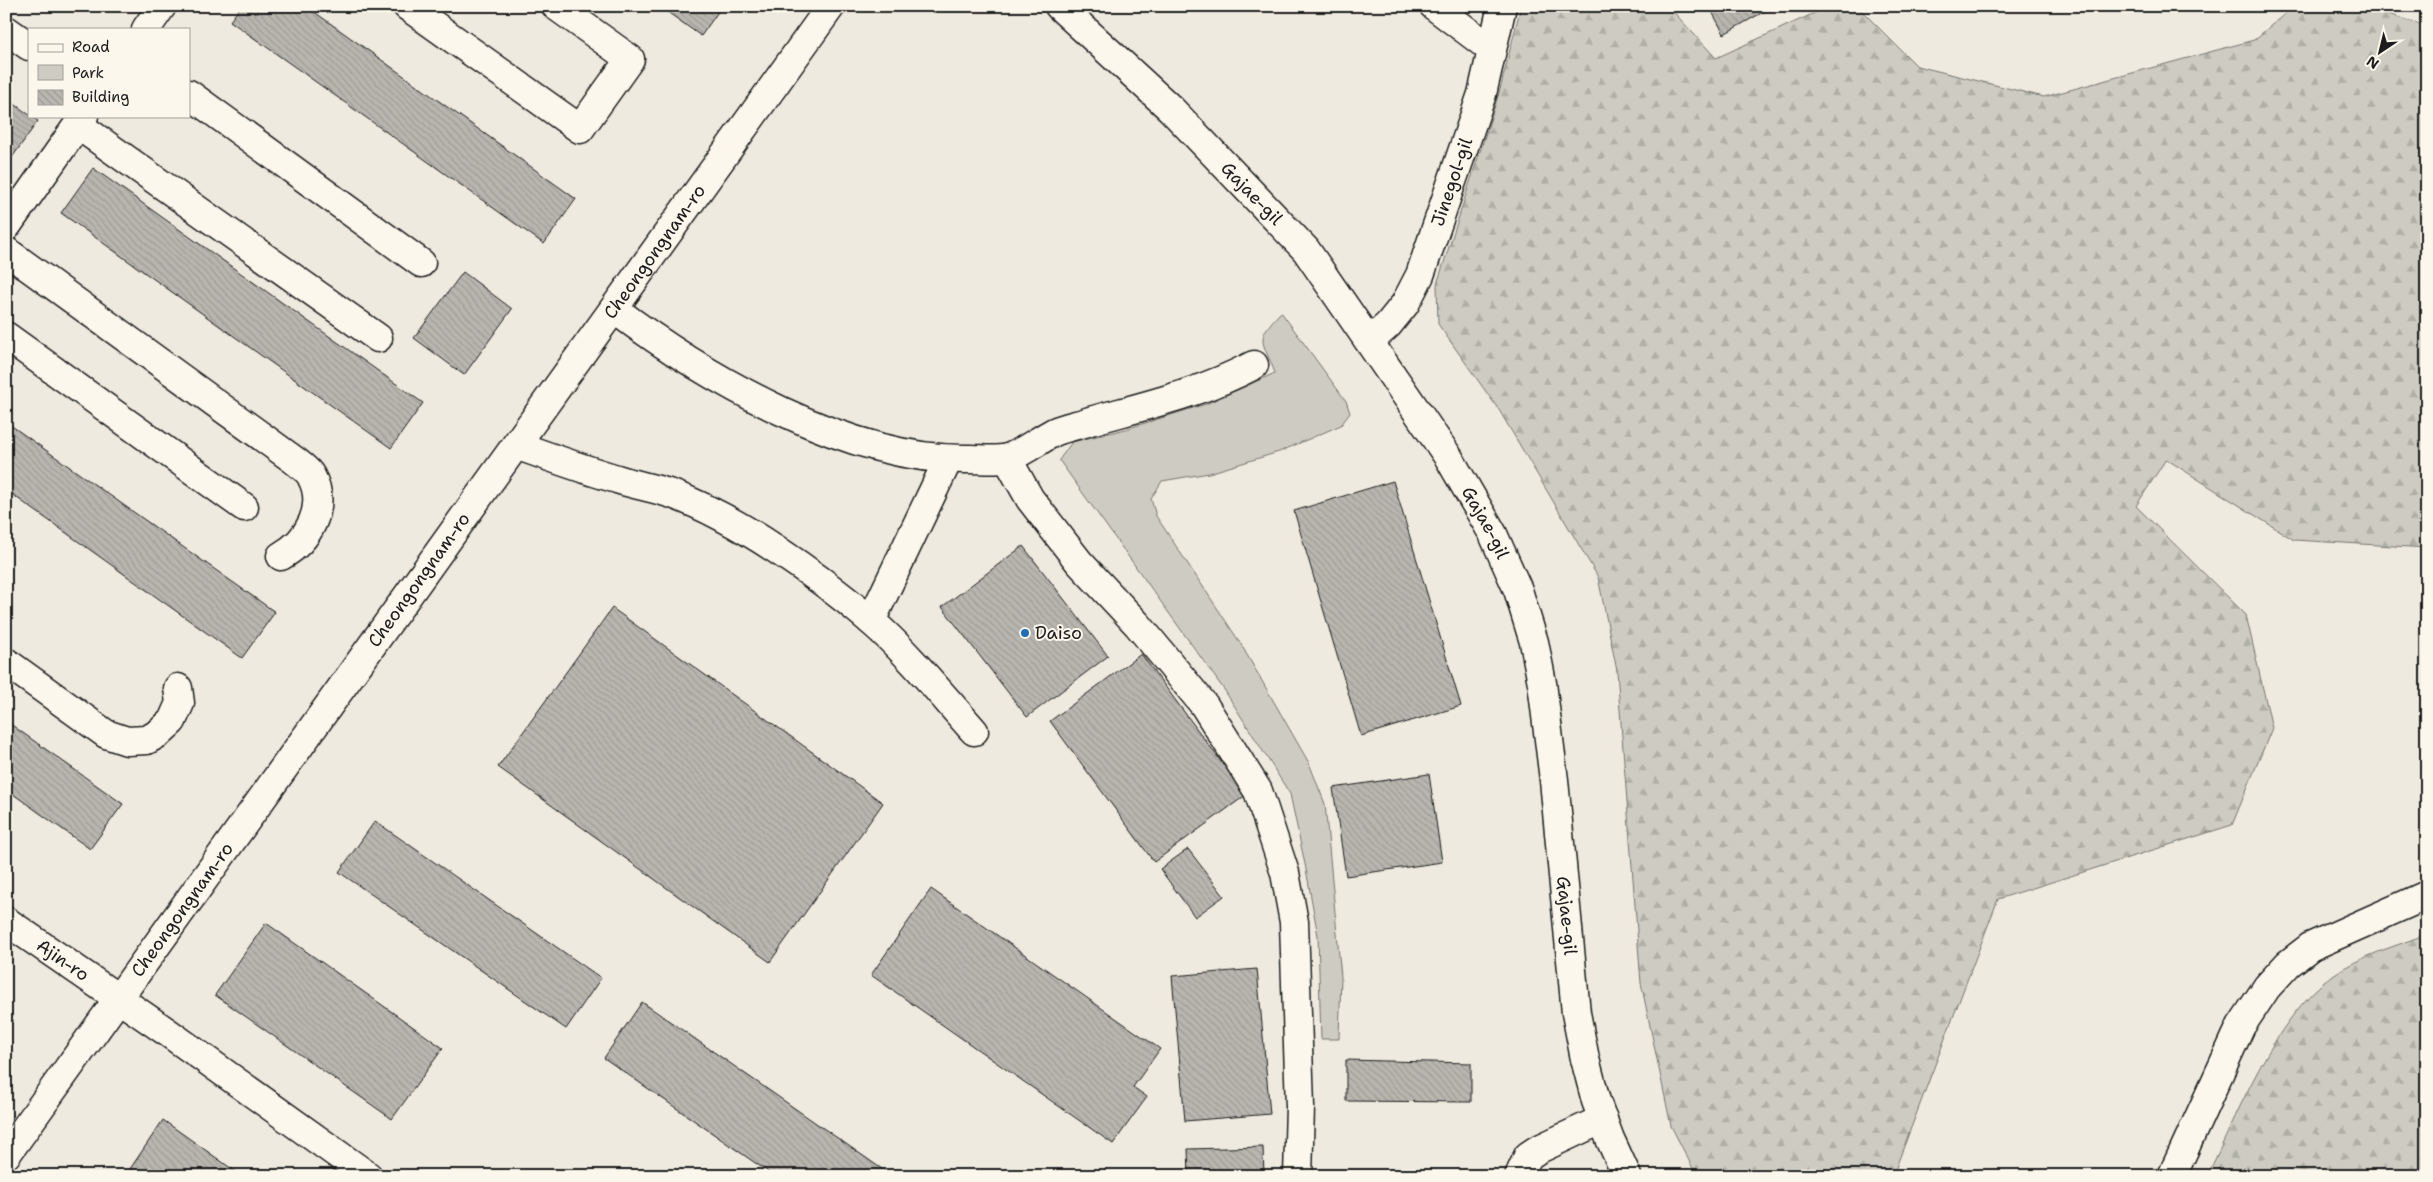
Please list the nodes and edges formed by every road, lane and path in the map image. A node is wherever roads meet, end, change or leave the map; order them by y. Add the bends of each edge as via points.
1 (407, 6) edge
2 (556, 6) edge
3 (831, 6) edge
4 (1059, 6) edge
5 (1434, 6) edge
6 (1502, 6) edge
7 (6, 30) edge
8 (28, 45) edge
9 (1491, 50) junction
10 (190, 95) edge
11 (81, 121) edge
12 (6, 227) edge
13 (6, 251) edge
14 (421, 263) dead end
15 (614, 309) junction
16 (6, 336) edge
17 (378, 338) dead end
18 (1370, 341) junction
19 (1254, 365) dead end
20 (516, 445) junction
21 (1007, 458) junction
22 (948, 460) junction
23 (244, 507) dead end
24 (281, 556) dead end
25 (871, 621) junction
26 (6, 662) edge
27 (178, 688) dead end
28 (974, 731) dead end
29 (2427, 896) edge
30 (6, 921) edge
31 (118, 998) junction
32 (1603, 1119) junction
33 (6, 1155) edge
34 (368, 1176) edge
35 (1298, 1176) edge
36 (1520, 1176) edge
37 (1627, 1176) edge
38 (2172, 1176) edge

1 - 2 street via 580,129 630,59
3 - 15 street, Cheongongnam-ro
4 - 18 street, Gajae-gil via 1171,109 1286,228 1306,250
5 - 9 street
6 - 9 street, Jinegol-gil
7 - 8 street
9 - 18 street, Jinegol-gil via 1482,94 1420,275 1405,304
10 - 14 street
11 - 12 street
11 - 17 street
13 - 24 street via 294,460 311,476 317,495 315,516 307,534 295,548
15 - 20 street, Cheongongnam-ro
15 - 22 street via 667,348 773,406 830,431 886,450
16 - 23 street
18 - 32 street, Gajae-gil via 1470,492 1493,534 1518,590 1534,642 1554,780 1576,1013 1585,1059
19 - 21 street via 1222,382 1167,401 1056,431
20 - 25 street via 572,466 672,494 720,516 817,579
20 - 31 street, Cheongongnam-ro
21 - 22 street
21 - 35 street via 1030,499 1079,562 1204,704 1258,791 1285,872 1294,922 1300,1107
22 - 25 street
25 - 28 street
26 - 27 street via 106,734 127,741 147,740 172,721 180,704
29 - 38 street via 2310,947 2267,986 2241,1026
30 - 31 street, Ajin-ro
31 - 33 street, Cheongongnam-ro
31 - 34 street, Ajin-ro
32 - 36 street via 1528,1156
32 - 37 street, Gajae-gil

